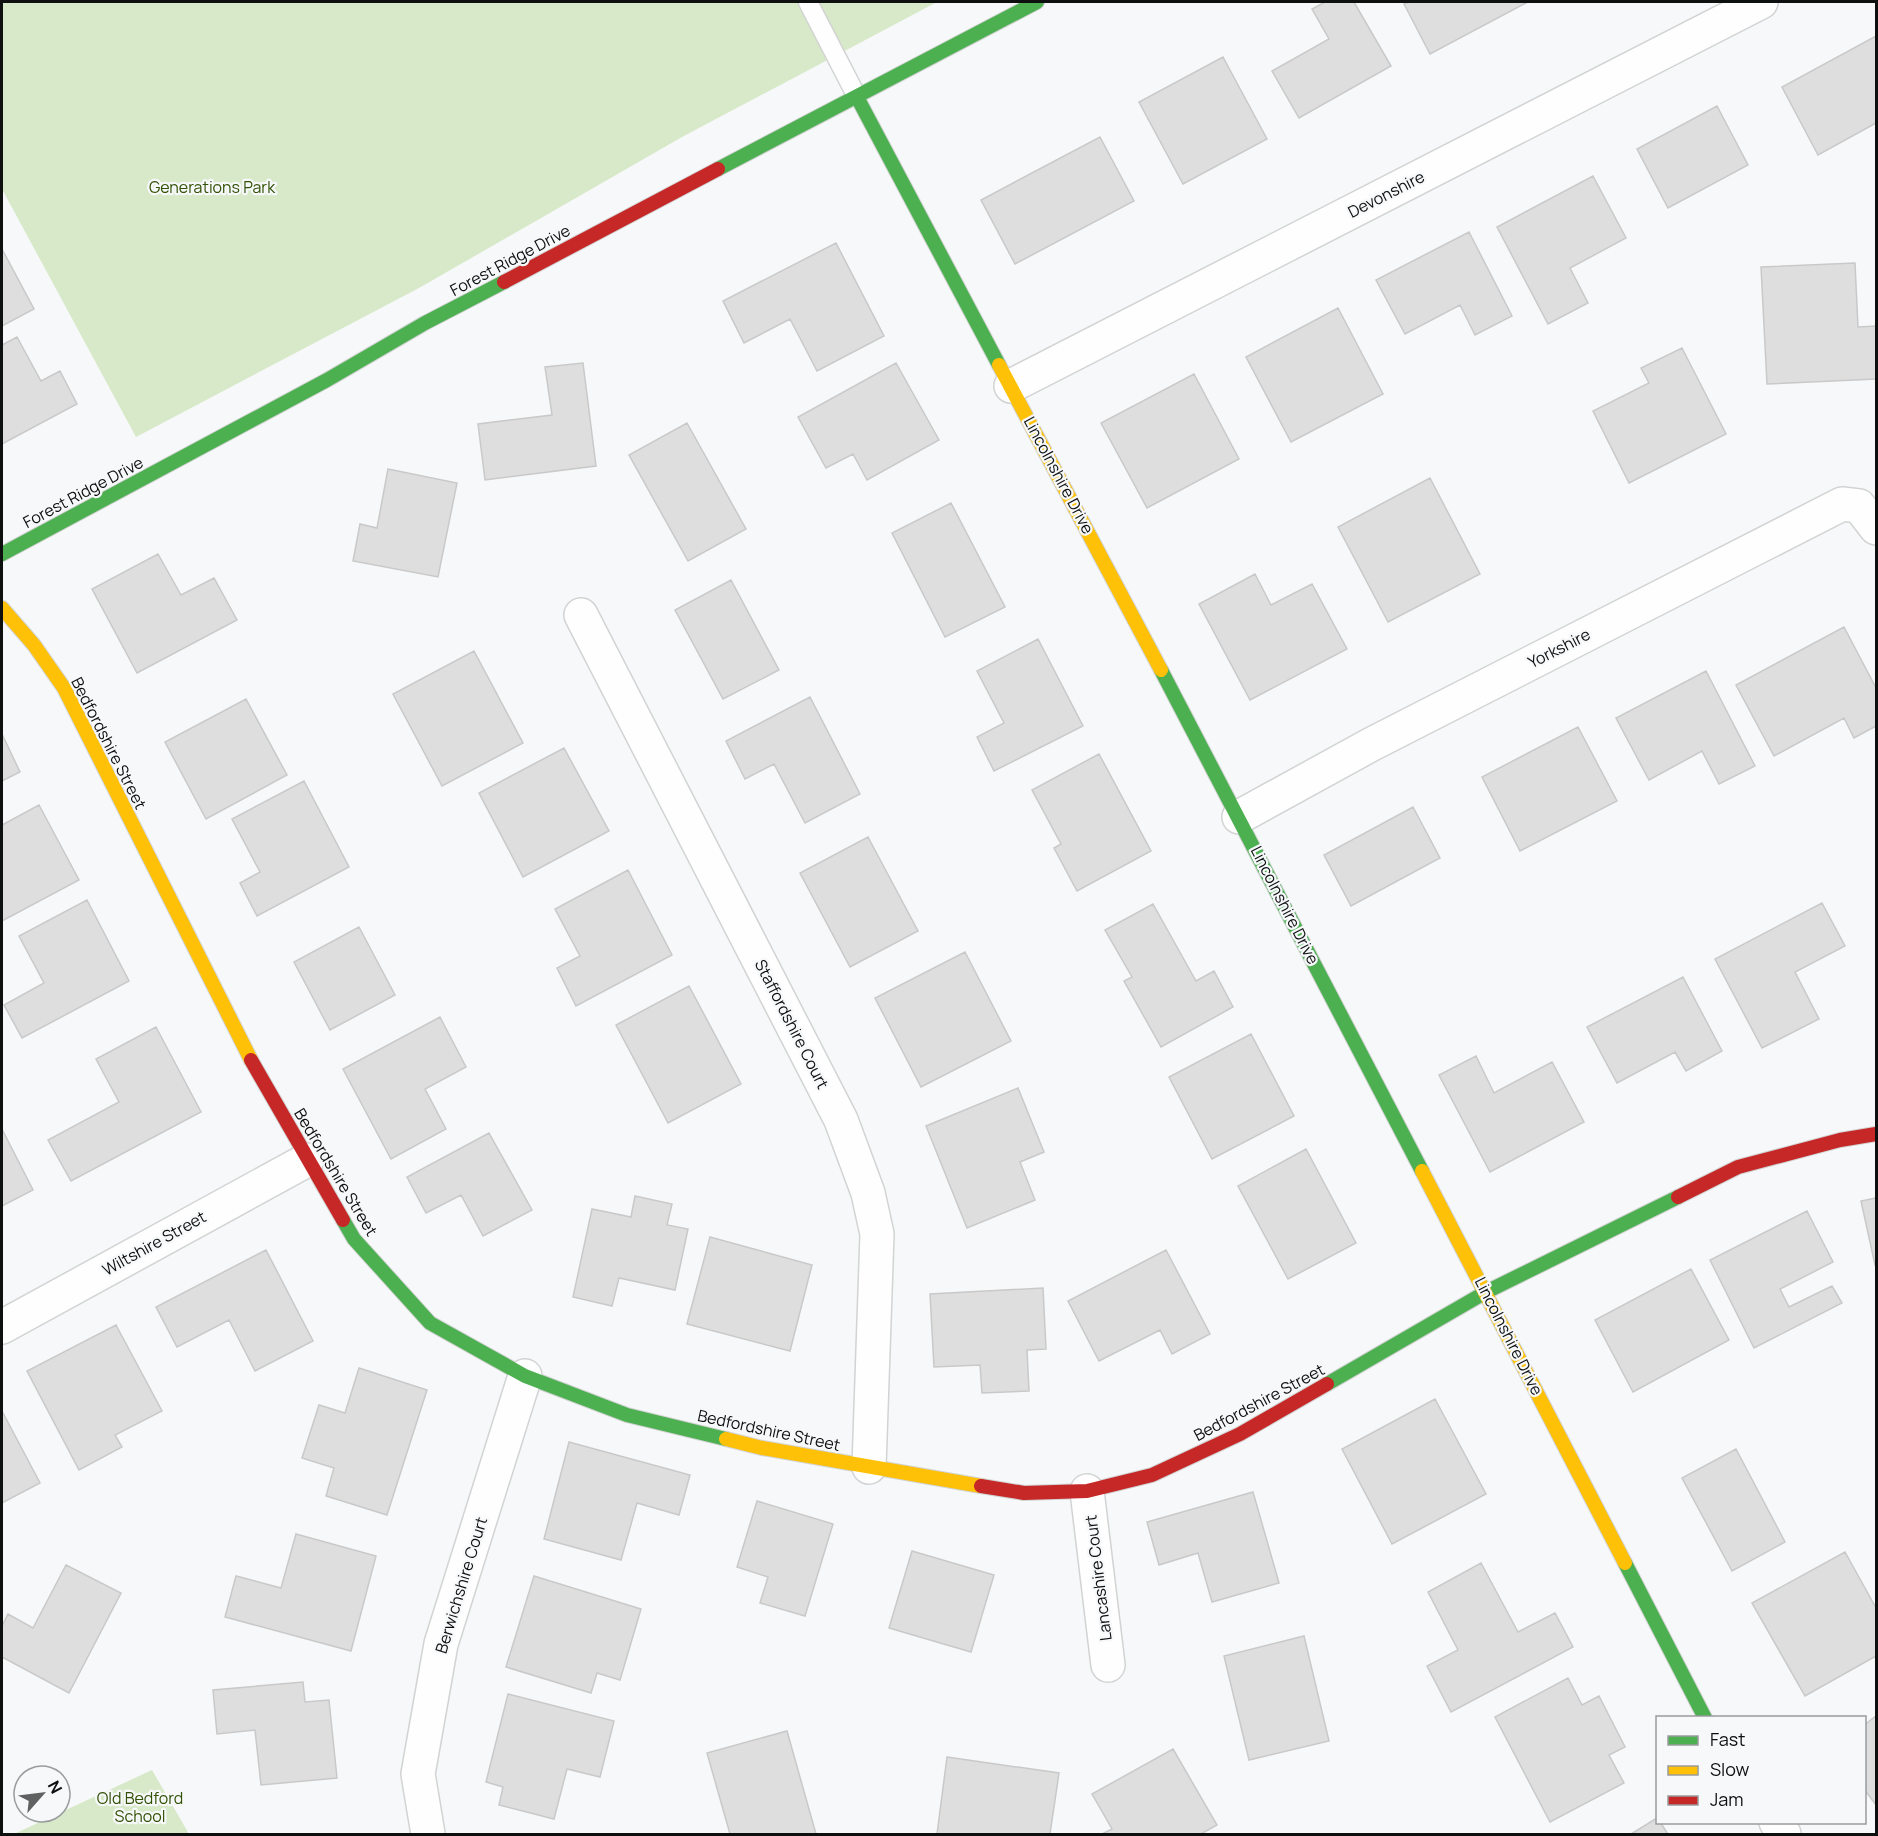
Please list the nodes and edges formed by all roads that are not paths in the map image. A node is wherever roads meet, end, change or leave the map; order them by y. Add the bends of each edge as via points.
1 (808, 2) edge
2 (1037, 2) edge
3 (1761, 2) edge
4 (856, 97) junction
5 (1011, 386) junction
6 (1876, 528) edge
7 (2, 554) edge
8 (2, 608) edge
9 (580, 615) dead end
10 (1239, 817) junction
11 (1876, 1134) edge
12 (307, 1160) junction
13 (1486, 1292) junction
14 (2, 1327) edge
15 (525, 1376) junction
16 (869, 1467) junction
17 (1088, 1491) junction
18 (1108, 1665) dead end
19 (1704, 1716) edge
20 (428, 1834) edge

1 - 4 lane
2 - 4 street, Forest Ridge Drive
3 - 5 street, Devonshire
4 - 5 street, Lincolnshire Drive
4 - 7 street, Forest Ridge Drive via 425,323 327,380
5 - 10 street, Lincolnshire Drive
6 - 10 street, Yorkshire via 1858,506 1842,504 1383,738
8 - 12 street, Bedfordshire Street via 64,688 249,1057
9 - 16 street, Staffordshire Court via 841,1120 868,1193 877,1234
10 - 13 street, Lincolnshire Drive
11 - 13 street, Bedfordshire Street via 1738,1167
12 - 14 street, Wiltshire Street
12 - 15 street, Bedfordshire Street via 354,1239 430,1323
13 - 17 street, Bedfordshire Street via 1240,1434 1152,1474
13 - 19 street, Lincolnshire Drive
15 - 16 street, Bedfordshire Street via 627,1415 762,1448
15 - 20 street, Berwichshire Court via 441,1644 418,1774
16 - 17 street, Bedfordshire Street via 1024,1493
17 - 18 street, Lancashire Court

